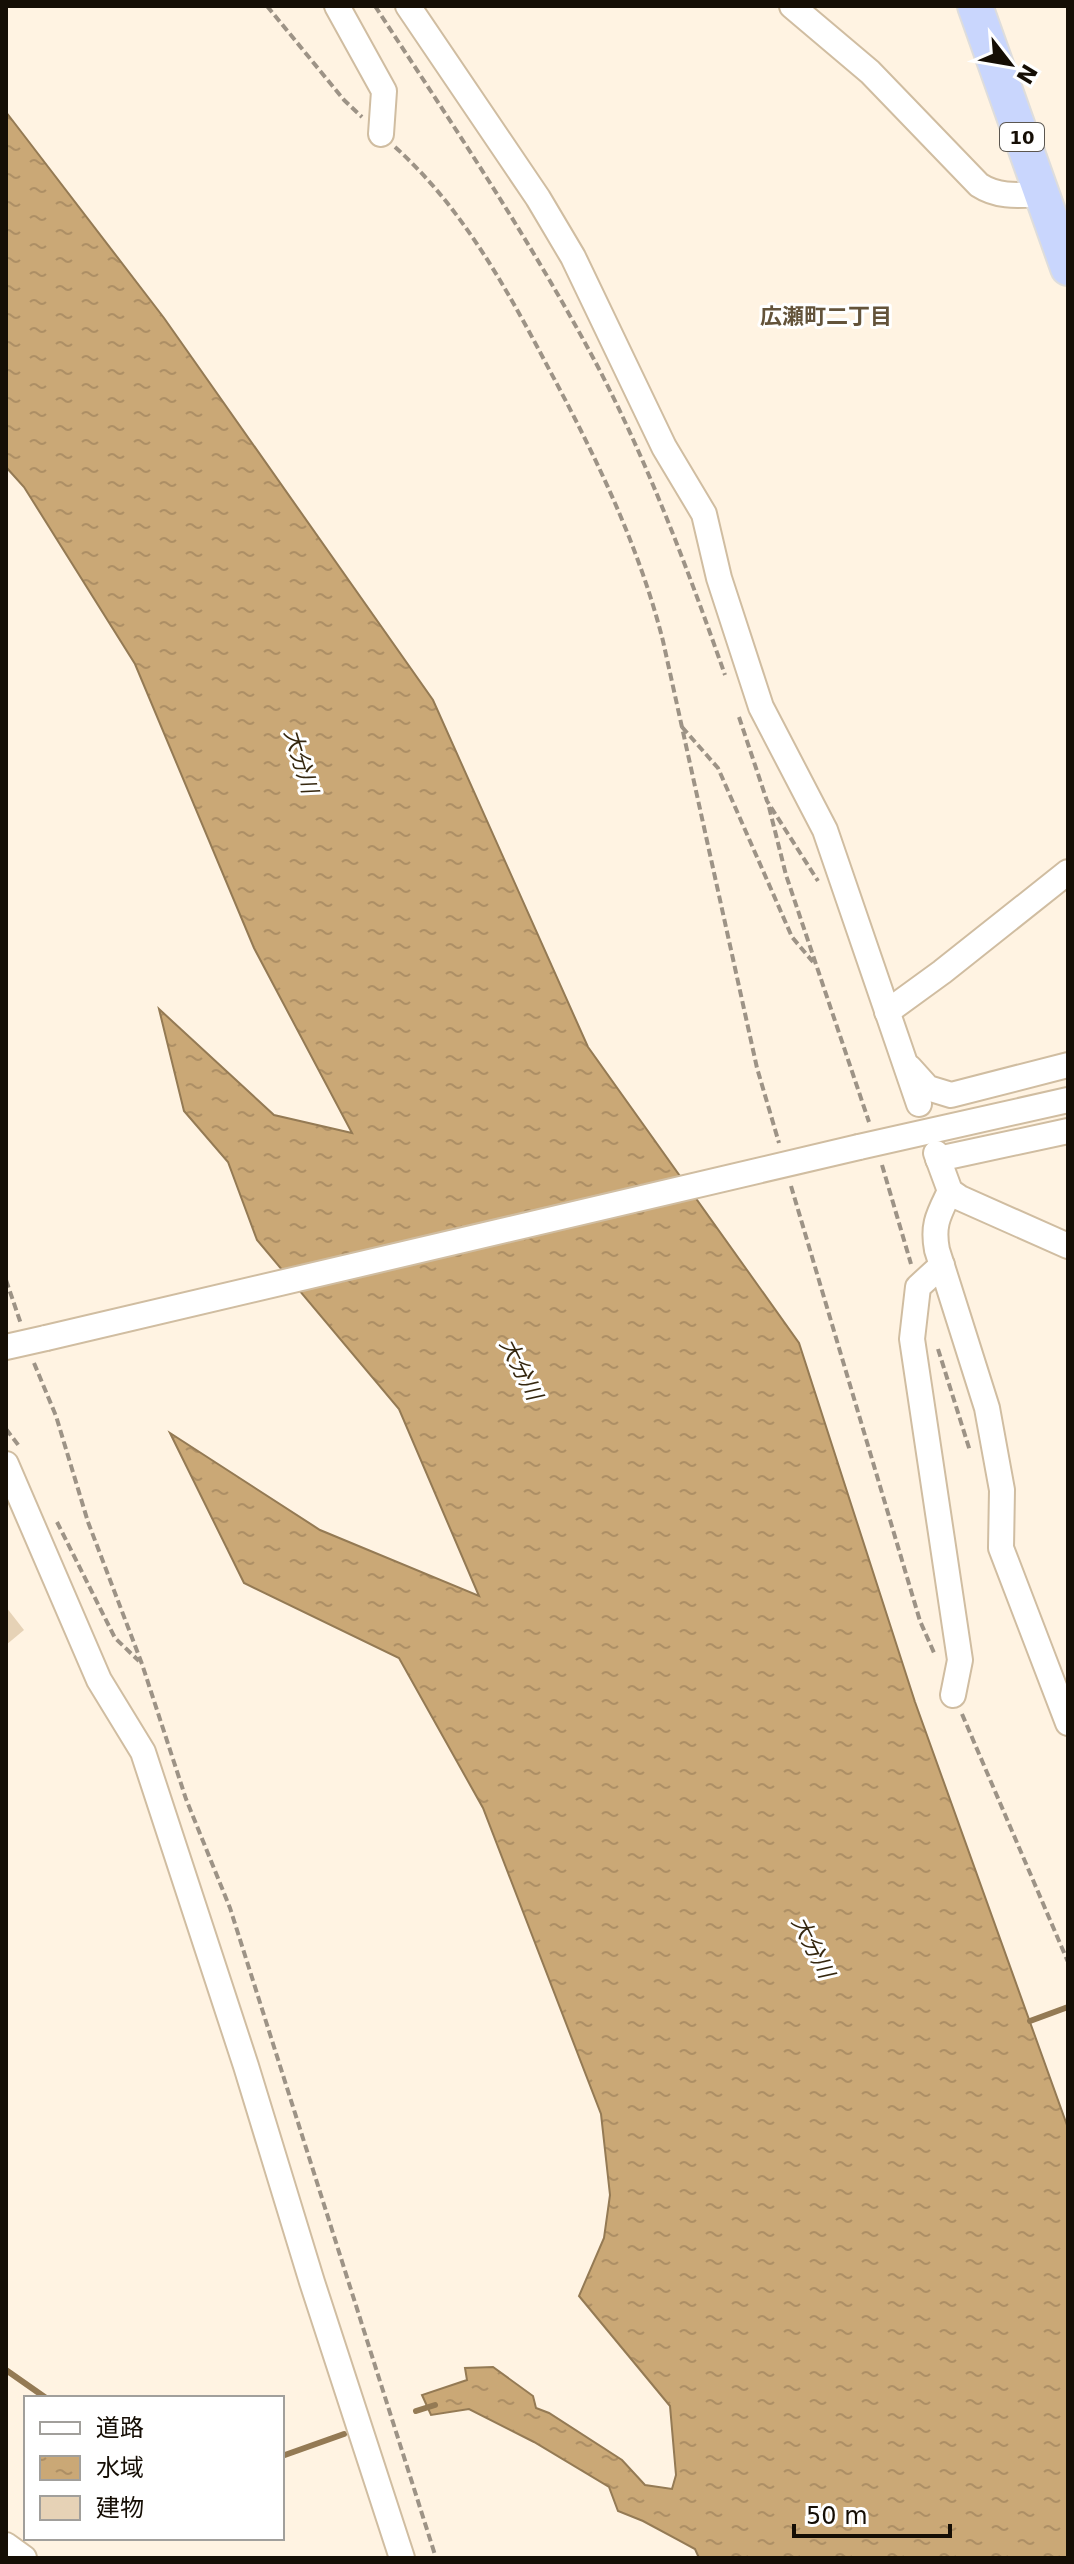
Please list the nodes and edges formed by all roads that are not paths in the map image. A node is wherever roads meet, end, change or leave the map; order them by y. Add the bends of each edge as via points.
1 (337, 6) edge
2 (408, 6) edge
3 (792, 6) edge
4 (975, 6) edge
5 (381, 134) road end
6 (1042, 194) junction
7 (1068, 268) edge
8 (1068, 872) edge
9 (887, 1012) junction
10 (905, 1059) junction
11 (1068, 1065) edge
12 (1068, 1100) edge
13 (919, 1104) dead end
14 (1068, 1131) edge
15 (950, 1191) junction
16 (1068, 1246) edge
17 (942, 1265) junction
18 (27, 1342) edge
19 (14, 1457) edge
20 (953, 1695) road end
21 (1068, 1723) edge
22 (6, 2545) edge
23 (24, 2558) edge
24 (402, 2558) edge

1 - 5 street via 384,91
2 - 9 street via 573,257 664,447 704,514 761,707 825,830
3 - 6 street via 870,72 979,185 1002,194
4 - 6 highway, 10
6 - 7 highway, 10
8 - 9 street
9 - 10 street
10 - 11 street via 928,1088 951,1095
10 - 13 street
12 - 18 street, bridge
14 - 15 street via 937,1156
15 - 16 street
15 - 17 street via 934,1232
17 - 20 street via 918,1287 912,1339 960,1660
17 - 21 street via 987,1408 1002,1490 1001,1548
19 - 24 street via 99,1680 143,1752
22 - 23 street

